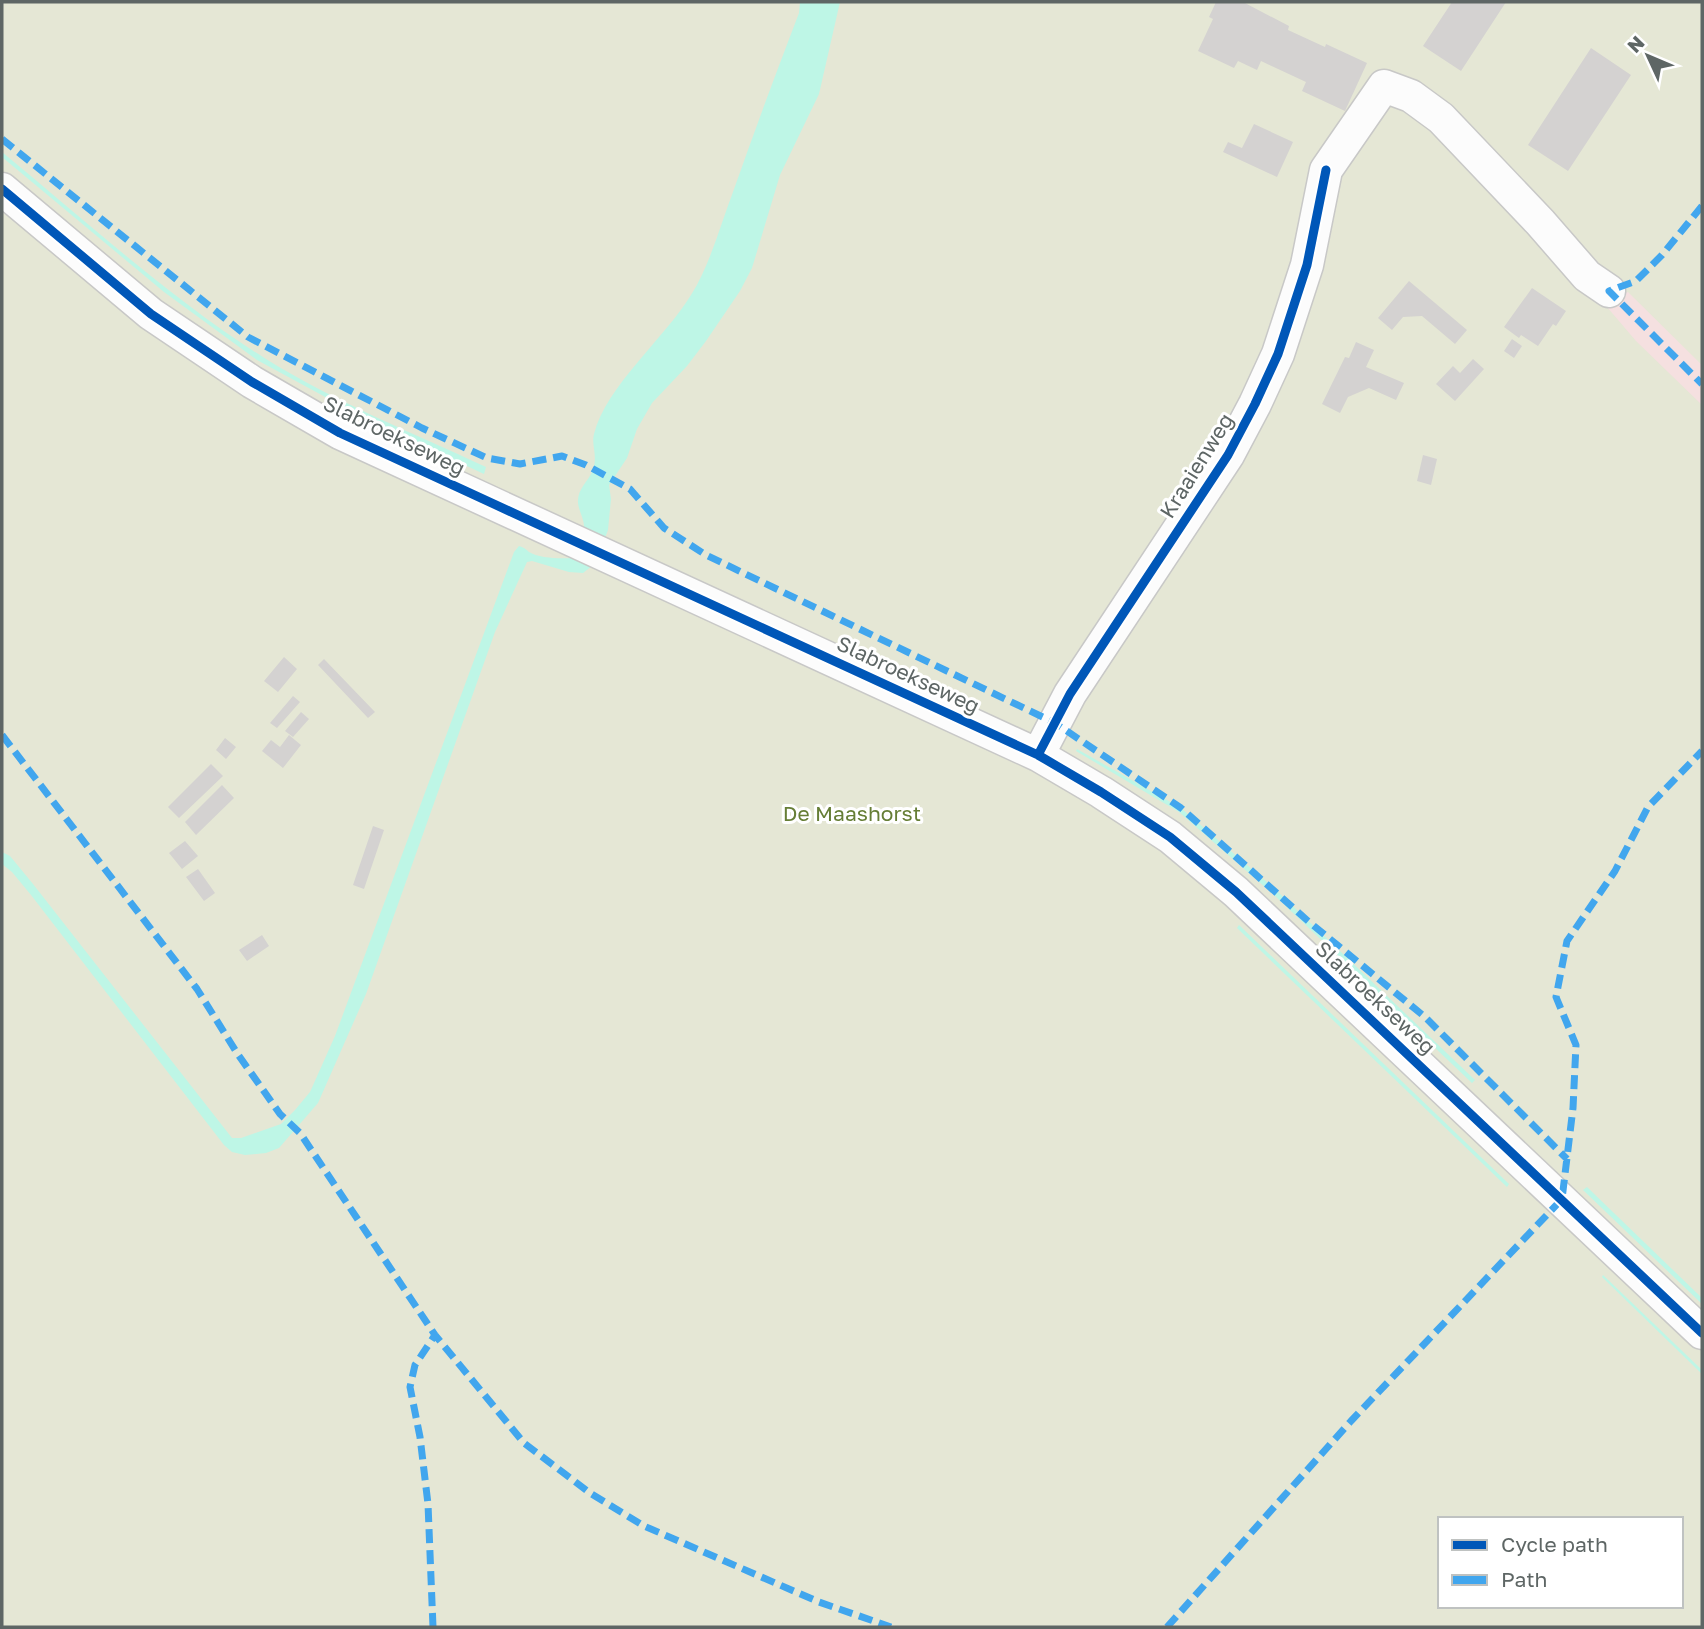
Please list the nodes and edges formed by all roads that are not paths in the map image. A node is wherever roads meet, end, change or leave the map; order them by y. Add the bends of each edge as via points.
1 (2, 189) edge
2 (1609, 291) dead end
3 (1038, 755) junction
4 (1702, 1333) edge

1 - 3 street, Slabroekseweg via 151,314 252,382 340,433
2 - 3 street, Kraaienweg via 1587,276 1441,118 1411,96 1384,86 1326,170 1307,265 1278,354 1255,404 1228,455 1070,694
3 - 4 street, Slabroekseweg via 1170,837 1236,892

